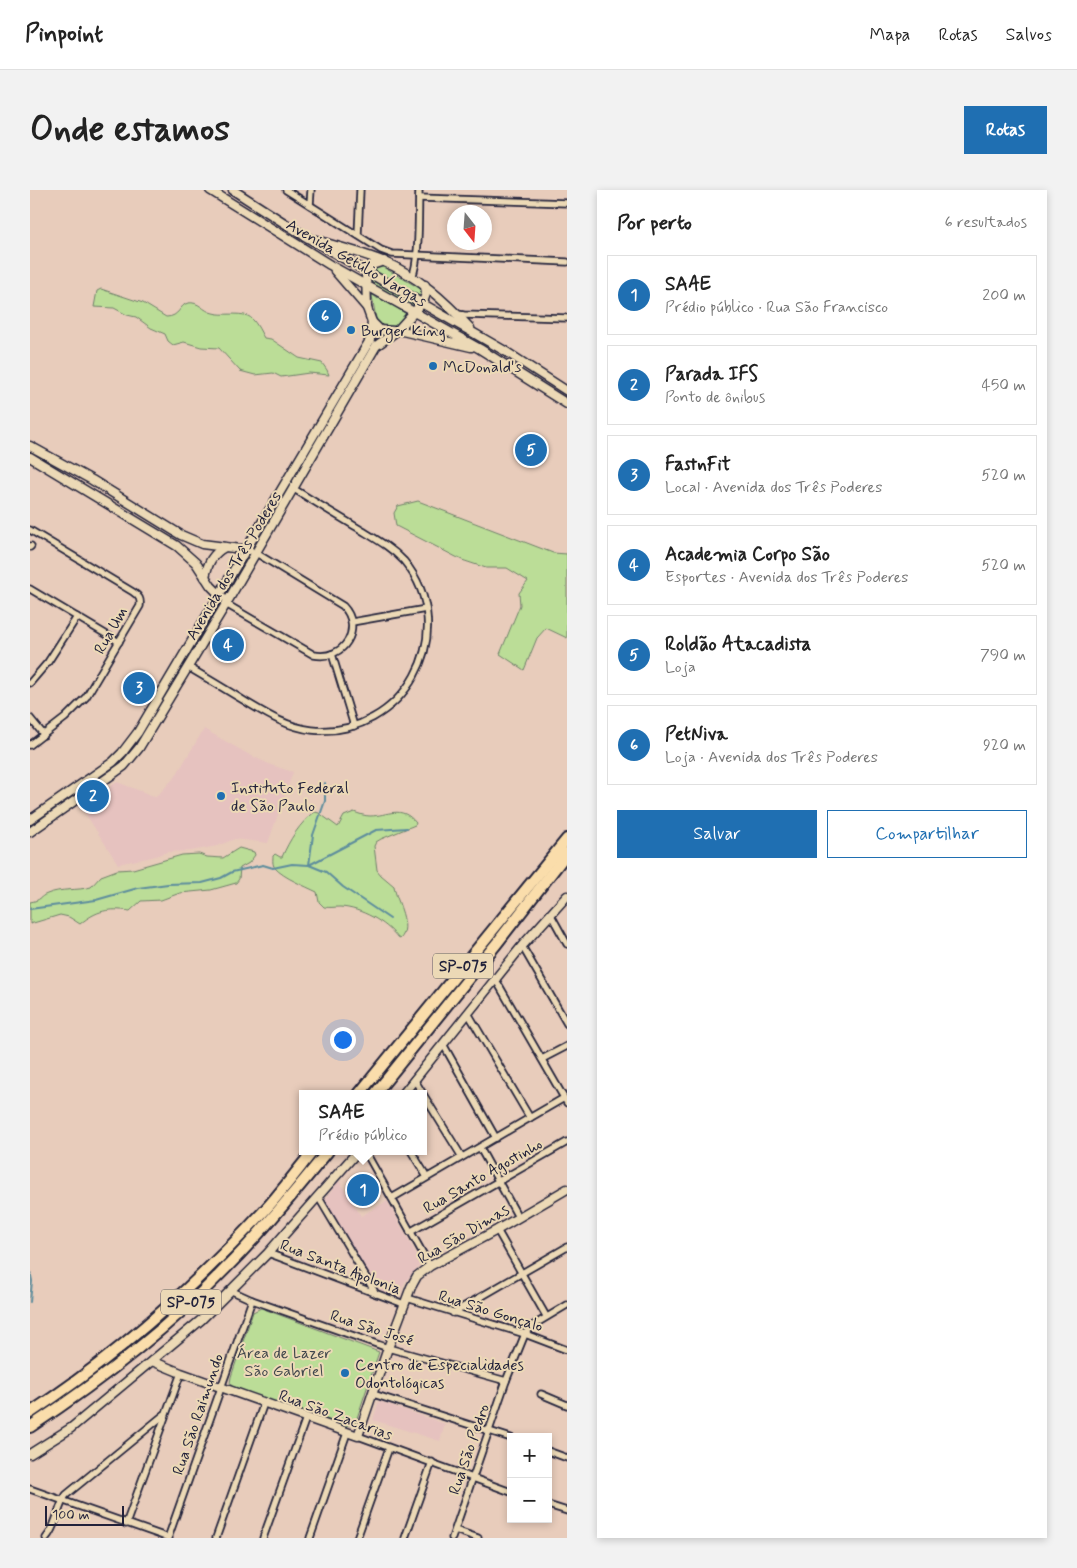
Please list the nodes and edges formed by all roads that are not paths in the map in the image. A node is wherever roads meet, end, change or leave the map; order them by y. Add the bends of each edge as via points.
1 (210, 190) edge
2 (233, 190) edge
3 (286, 190) edge
4 (311, 190) edge
5 (360, 190) edge
6 (419, 190) edge
7 (419, 198) junction
8 (567, 203) edge
9 (310, 205) junction
10 (303, 235) junction
11 (358, 235) junction
12 (416, 256) junction
13 (384, 261) junction
14 (567, 262) edge
15 (330, 265) junction
16 (366, 272) junction
17 (412, 277) junction
18 (366, 285) junction
19 (425, 285) junction
20 (420, 304) junction
21 (367, 308) junction
22 (414, 311) junction
23 (456, 313) junction
24 (567, 318) edge
25 (372, 322) junction
26 (396, 330) junction
27 (478, 336) junction
28 (480, 349) junction
29 (567, 391) edge
30 (567, 404) edge
31 (30, 446) edge
32 (30, 457) edge
33 (294, 488) junction
34 (30, 530) edge
35 (226, 546) junction
36 (246, 549) junction
37 (256, 553) junction
38 (205, 577) junction
39 (31, 591) edge
40 (220, 595) junction
41 (226, 604) junction
42 (426, 609) junction
43 (77, 617) junction
44 (352, 622) junction
45 (119, 642) junction
46 (332, 654) junction
47 (188, 667) junction
48 (30, 683) edge
49 (30, 718) edge
50 (354, 726) junction
51 (44, 735) junction
52 (30, 744) edge
53 (30, 820) edge
54 (30, 832) edge
55 (567, 833) edge
56 (567, 839) edge
57 (567, 853) edge
58 (567, 857) edge
59 (548, 869) junction
60 (567, 896) edge
61 (551, 915) junction
62 (567, 944) edge
63 (522, 946) junction
64 (496, 980) junction
65 (468, 1013) junction
66 (567, 1024) edge
67 (443, 1044) junction
68 (567, 1046) edge
69 (542, 1059) junction
70 (414, 1079) junction
71 (362, 1090) edge
72 (378, 1090) edge
73 (406, 1090) edge
74 (421, 1090) edge
75 (427, 1101) edge
76 (566, 1101) edge
77 (530, 1118) junction
78 (496, 1138) junction
79 (567, 1142) edge
80 (480, 1148) junction
81 (310, 1155) edge
82 (325, 1155) edge
83 (355, 1155) edge
84 (367, 1155) edge
85 (413, 1155) edge
86 (462, 1158) junction
87 (426, 1177) junction
88 (498, 1182) junction
89 (567, 1189) edge
90 (318, 1198) junction
91 (392, 1198) junction
92 (518, 1218) junction
93 (497, 1230) junction
94 (410, 1232) junction
95 (567, 1247) edge
96 (268, 1254) junction
97 (430, 1266) junction
98 (522, 1272) junction
99 (232, 1291) junction
100 (376, 1294) junction
101 (252, 1300) junction
102 (405, 1301) junction
103 (567, 1305) edge
104 (453, 1313) junction
105 (546, 1316) junction
106 (525, 1334) junction
107 (388, 1348) junction
108 (567, 1350) edge
109 (152, 1361) junction
110 (181, 1373) junction
111 (506, 1381) junction
112 (222, 1388) junction
113 (373, 1394) junction
114 (541, 1394) dead end
115 (264, 1403) junction
116 (567, 1405) edge
117 (30, 1413) edge
118 (165, 1414) junction
119 (306, 1418) junction
120 (30, 1427) edge
121 (489, 1430) junction
122 (348, 1433) junction
123 (358, 1436) junction
124 (507, 1437) edge
125 (389, 1448) junction
126 (552, 1452) edge
127 (30, 1454) edge
128 (567, 1458) edge
129 (432, 1462) junction
130 (472, 1478) junction
131 (30, 1489) edge
132 (507, 1491) edge
133 (62, 1501) junction
134 (552, 1506) edge
135 (567, 1511) edge
136 (126, 1524) junction
137 (455, 1530) junction
138 (46, 1538) edge
139 (169, 1538) edge
140 (216, 1538) edge
141 (263, 1538) edge
142 (310, 1538) edge
143 (357, 1538) edge
144 (405, 1538) edge
145 (452, 1538) edge
146 (478, 1538) edge

1 - 15 street, Avenida Getúlio Vargas
2 - 10 street, Avenida Getúlio Vargas
3 - 9 street
4 - 9 street
5 - 11 street
6 - 7 street
7 - 8 street
7 - 12 street
9 - 11 street
10 - 13 street, Avenida Getúlio Vargas
10 - 16 street, Avenida Getúlio Vargas
11 - 12 street via 386,252
12 - 14 street
12 - 17 street
13 - 16 street via 372,265
13 - 17 street, Avenida Getúlio Vargas
15 - 18 street, Avenida Getúlio Vargas
15 - 21 street
16 - 18 street
16 - 20 street, Avenida Getúlio Vargas
17 - 19 street, Avenida Getúlio Vargas
18 - 21 street
18 - 22 street, Avenida Getúlio Vargas
19 - 20 street, Avenida dos Três Poderes via 425,297
19 - 23 street, Avenida Getúlio Vargas
20 - 22 street, Avenida dos Três Poderes
20 - 27 street, Avenida Getúlio Vargas
21 - 25 street
22 - 26 street, Avenida dos Três Poderes
22 - 28 street, Avenida Getúlio Vargas
23 - 24 street
23 - 27 street, Avenida Getúlio Vargas
25 - 26 street via 380,330
25 - 36 street, Avenida dos Três Poderes via 370,340
26 - 28 street
26 - 33 street, Avenida dos Três Poderes via 376,346
27 - 29 street, Avenida Getúlio Vargas
28 - 30 street, Avenida Getúlio Vargas
31 - 35 street via 181,535 202,544
32 - 38 street via 178,546
33 - 37 street, Avenida dos Três Poderes
33 - 42 street via 392,549 415,578
34 - 45 street, Rua Um via 138,596 140,606
35 - 36 street
35 - 38 street via 211,557
36 - 37 street
36 - 40 street, Avenida dos Três Poderes
37 - 41 street, Avenida dos Três Poderes
37 - 44 street via 340,603
38 - 40 street
39 - 43 street
40 - 41 street
40 - 53 street, Avenida dos Três Poderes via 122,753
41 - 46 street via 310,654
41 - 47 street, Avenida dos Três Poderes
42 - 44 street
42 - 50 street via 426,641 414,676 392,704 378,715
43 - 45 street
43 - 48 street
44 - 46 street via 349,640
45 - 51 street, Rua Um via 86,697
46 - 50 street
47 - 50 street via 285,724 320,731
47 - 54 street, Avenida dos Três Poderes via 128,762
49 - 51 street
51 - 52 street, Rua Um
55 - 59 highway
56 - 59 highway, SP-075
57 - 59 highway, SP-075
58 - 59 highway
59 - 71 highway, SP-075
59 - 72 highway, SP-075 via 497,943
60 - 61 street
61 - 62 street
61 - 63 street
63 - 64 street
63 - 66 street
64 - 65 street
64 - 69 street
65 - 67 street
65 - 77 street
67 - 70 street
67 - 78 street
68 - 69 street
69 - 76 street
70 - 73 street
70 - 74 street
75 - 86 street
76 - 77 street
77 - 78 street
78 - 80 street
79 - 88 street, Rua Santo Agostinho
80 - 86 street
80 - 88 street
81 - 117 highway, SP-075 via 266,1209 166,1309 101,1362
82 - 120 highway, SP-075 via 276,1215 170,1321 109,1372
83 - 90 street
84 - 91 street
85 - 87 street
86 - 87 street
87 - 91 street
88 - 92 street
88 - 94 street, Rua Santo Agostinho
89 - 92 street, Rua São Dimas
90 - 96 street
90 - 100 street
91 - 94 street
92 - 93 street, Rua São Dimas
93 - 97 street, Rua São Dimas
93 - 98 street
94 - 97 street
95 - 98 street
96 - 99 street
96 - 100 street, Rua Santa Apolonia
97 - 102 street, Rua São Dimas via 417,1276
98 - 104 street
98 - 105 street
99 - 101 street, Rua São José
99 - 109 street
100 - 102 street, Rua Santa Apolonia
101 - 107 street, Rua São José
101 - 112 street, Rua São Raimundo
102 - 104 street, Rua São Gonçalo
102 - 107 street, Rua São Dimas
103 - 105 street, Rua São Pedro
104 - 106 street, Rua São Gonçalo
105 - 106 street, Rua São Pedro
106 - 108 street, Rua São Gonçalo
106 - 111 street, Rua São Pedro
107 - 111 street, Rua São José
107 - 113 street, Rua São Dimas
109 - 110 street, Rua São Zacarias
109 - 127 street via 71,1428
110 - 112 street, Rua São Zacarias
110 - 118 street
111 - 121 street, Rua São Pedro
112 - 115 street, Rua São Zacarias
112 - 139 street, Rua São Raimundo
113 - 121 street
113 - 123 street, Rua São Dimas
114 - 116 street
115 - 119 street, Rua São Zacarias
115 - 140 street
118 - 133 street
118 - 136 street
119 - 122 street, Rua São Zacarias
119 - 141 street
121 - 124 street
121 - 130 street, Rua São Pedro
122 - 123 street, Rua São Zacarias
122 - 142 street
123 - 125 street, Rua São Zacarias
125 - 129 street, Rua São Zacarias
125 - 143 street
126 - 128 street
129 - 130 street, Rua São Zacarias
129 - 144 street
130 - 132 street, Rua São Zacarias
130 - 137 street, Rua São Pedro
131 - 133 street
133 - 136 street
133 - 138 street
134 - 135 street
136 - 139 street
137 - 145 street, Rua São Pedro
137 - 146 street

